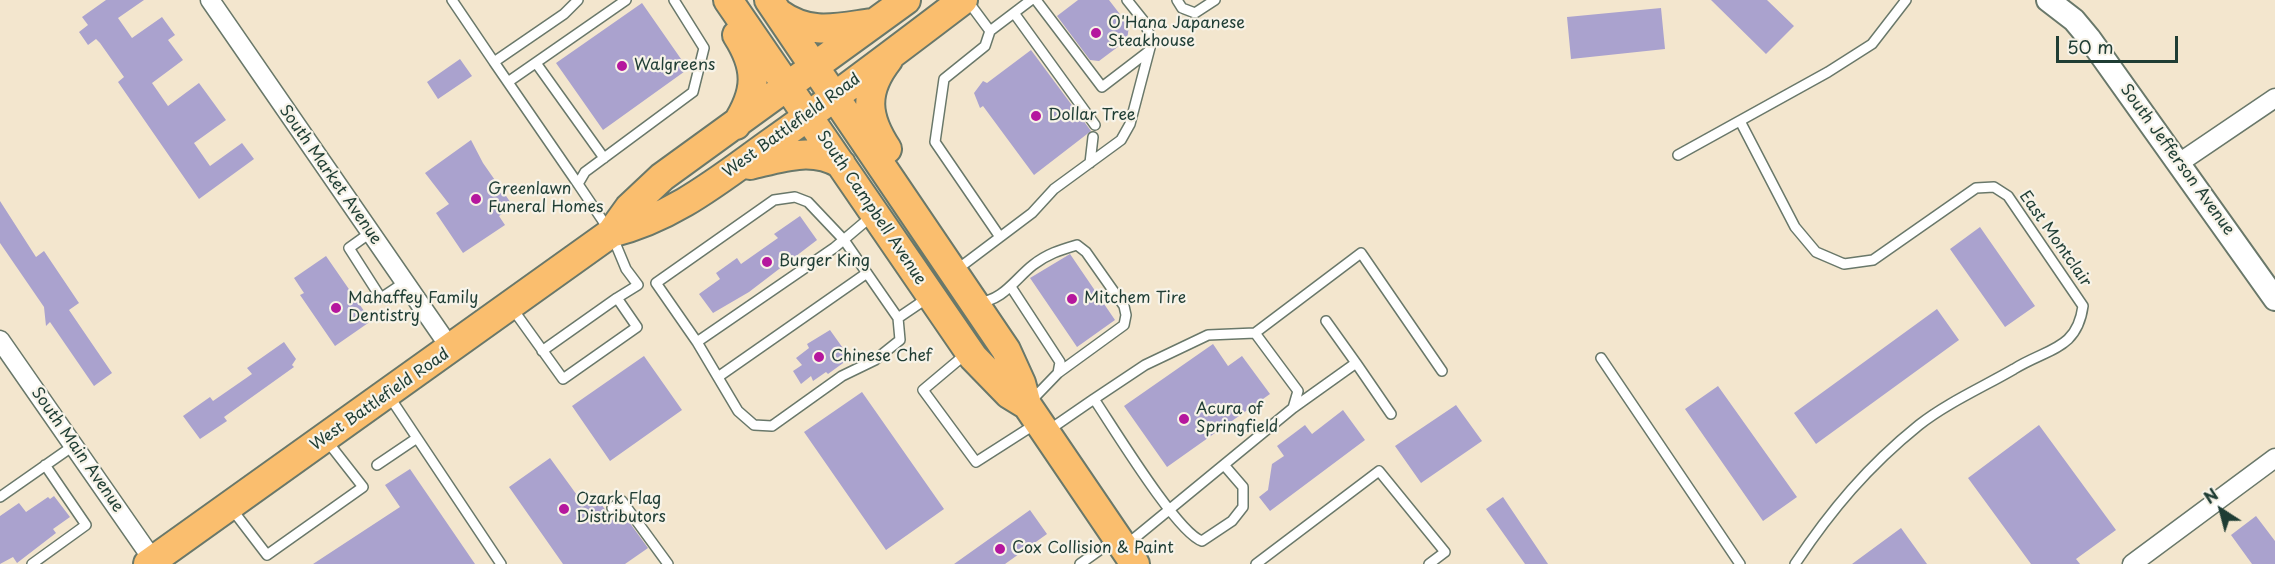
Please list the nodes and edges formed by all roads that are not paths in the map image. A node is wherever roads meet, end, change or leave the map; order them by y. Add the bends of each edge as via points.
1 (210, 0) edge
2 (452, 0) edge
3 (578, 0) edge
4 (626, 0) edge
5 (674, 0) edge
6 (715, 0) edge
7 (728, 0) edge
8 (906, 0) edge
9 (965, 0) edge
10 (1031, 0) edge
11 (1036, 0) edge
12 (1128, 0) edge
13 (1177, 0) edge
14 (1215, 0) edge
15 (1906, 0) edge
16 (2048, 0) edge
17 (773, 6) edge
18 (1014, 13) junction
19 (877, 22) junction
20 (990, 31) junction
21 (896, 51) junction
22 (1149, 51) junction
23 (494, 62) junction
24 (536, 63) junction
25 (814, 69) junction
26 (508, 82) junction
27 (789, 88) junction
28 (835, 97) junction
29 (2275, 98) edge
30 (808, 116) junction
31 (1740, 121) junction
32 (736, 125) junction
33 (1095, 125) dead end
34 (1093, 137) dead end
35 (1678, 154) dead end
36 (604, 158) junction
37 (1090, 163) junction
38 (2179, 163) junction
39 (841, 164) junction
40 (736, 168) junction
41 (578, 184) junction
42 (875, 213) junction
43 (370, 233) junction
44 (611, 233) junction
45 (1000, 237) junction
46 (844, 240) junction
47 (951, 268) junction
48 (867, 273) junction
49 (405, 282) junction
50 (656, 283) junction
51 (638, 285) junction
52 (1011, 287) junction
53 (931, 296) junction
54 (617, 298) junction
55 (2275, 299) edge
56 (973, 301) junction
57 (511, 306) junction
58 (898, 318) junction
59 (1326, 321) dead end
60 (1255, 333) junction
61 (0, 340) edge
62 (697, 342) junction
63 (451, 349) junction
64 (542, 351) junction
65 (969, 351) junction
66 (1601, 358) dead end
67 (1356, 363) junction
68 (1442, 371) dead end
69 (1058, 373) junction
70 (718, 377) junction
71 (388, 394) junction
72 (1094, 399) junction
73 (1293, 408) junction
74 (1391, 414) dead end
75 (1037, 420) junction
76 (417, 438) junction
77 (326, 439) junction
78 (73, 446) junction
79 (2275, 458) edge
80 (45, 465) junction
81 (377, 465) dead end
82 (1224, 465) junction
83 (0, 497) edge
84 (230, 506) junction
85 (612, 508) dead end
86 (1170, 509) junction
87 (1125, 550) edge
88 (151, 562) edge
89 (32, 564) edge
90 (501, 564) edge
91 (668, 564) edge
92 (1080, 564) edge
93 (1256, 564) edge
94 (1429, 564) edge
95 (1740, 564) edge
96 (1795, 564) edge
97 (2132, 564) edge

1 - 43 street, South Market Avenue
2 - 23 lane
3 - 23 lane
4 - 24 lane
5 - 36 lane via 705,48 693,92
6 - 32 main road via 752,67 747,108
7 - 27 main road, South Campbell Avenue
8 - 19 main road, West Battlefield Road
9 - 20 lane
9 - 21 main road, West Battlefield Road
10 - 18 lane
11 - 22 lane via 1102,87
12 - 22 lane via 1152,40
13 - 14 lane via 1182,8 1195,13
15 - 31 lane via 1872,44
16 - 38 street, South Jefferson Avenue via 2074,20 2089,38
17 - 19 main road via 792,23 810,29
17 - 25 main road, South Campbell Avenue
18 - 20 lane
18 - 33 lane
19 - 25 main road, West Battlefield Road
20 - 45 lane via 985,46 944,79 935,142
21 - 28 main road, West Battlefield Road
21 - 47 main road via 872,82 871,115 879,136 929,214
22 - 37 lane via 1130,124 1121,140
23 - 26 lane
24 - 26 lane
24 - 36 lane
25 - 27 main road, West Battlefield Road
25 - 28 main road, South Campbell Avenue
26 - 41 lane
27 - 30 main road, South Campbell Avenue
27 - 32 main road, West Battlefield Road
28 - 30 main road, West Battlefield Road
28 - 47 main road, South Campbell Avenue
29 - 38 street
30 - 39 main road, South Campbell Avenue
30 - 40 main road, West Battlefield Road
31 - 35 lane
31 - 96 lane, East Montclair via 1795,227 1816,252 1844,264 1873,260 1976,188 1994,187 2008,196 2083,306 2071,339 2024,362 1921,424 1861,476
32 - 44 main road, West Battlefield Road via 662,177 629,208
34 - 37 lane
36 - 41 lane via 585,171
37 - 45 lane
38 - 55 street, South Jefferson Avenue
39 - 40 main road via 824,155 796,154
39 - 42 main road, South Campbell Avenue
40 - 44 main road, West Battlefield Road via 684,205 644,225
41 - 44 lane
42 - 46 lane
42 - 53 main road, South Campbell Avenue
43 - 49 street, South Market Avenue
43 - 49 lane via 349,248 381,298
44 - 51 lane via 626,269
44 - 57 main road, West Battlefield Road
45 - 47 lane
46 - 48 lane
46 - 50 lane via 808,202 795,197 774,200
46 - 62 lane
47 - 56 main road, South Campbell Avenue
48 - 58 lane
48 - 70 lane
49 - 63 street, South Market Avenue
50 - 51 lane
50 - 62 lane
51 - 54 lane
52 - 56 lane via 988,301
52 - 69 lane via 1060,362
52 - 69 lane via 1047,255 1077,245 1124,306 1124,325
53 - 58 lane
53 - 65 main road, South Campbell Avenue
54 - 64 lane
54 - 64 lane via 637,327 591,360 563,379
56 - 75 main road, South Campbell Avenue via 1006,350
57 - 63 main road, West Battlefield Road
57 - 64 lane
58 - 70 lane via 900,340 772,426 754,425 738,411
59 - 67 lane
60 - 68 lane via 1361,253
60 - 72 lane via 1208,335 1145,365
60 - 73 lane via 1298,391
61 - 78 street, South Main Avenue
62 - 70 lane
63 - 71 main road, West Battlefield Road
65 - 75 main road, South Campbell Avenue
65 - 75 lane via 923,390 976,462
66 - 95 lane
67 - 73 lane
67 - 74 lane
69 - 75 lane
71 - 76 lane
71 - 77 main road, West Battlefield Road
72 - 75 lane
72 - 86 lane
73 - 82 lane
75 - 87 main road, South Campbell Avenue
76 - 81 lane
76 - 90 lane
77 - 84 main road, West Battlefield Road
77 - 84 lane via 363,487 267,555
78 - 80 lane
78 - 88 street, South Main Avenue
79 - 97 street
80 - 83 lane
80 - 89 lane via 86,525
82 - 86 lane
82 - 86 lane via 1243,487 1243,507 1232,521 1202,541 1193,538
84 - 88 main road, West Battlefield Road
85 - 91 lane via 622,501
86 - 87 lane
87 - 92 lane
93 - 94 lane via 1378,471 1445,552

